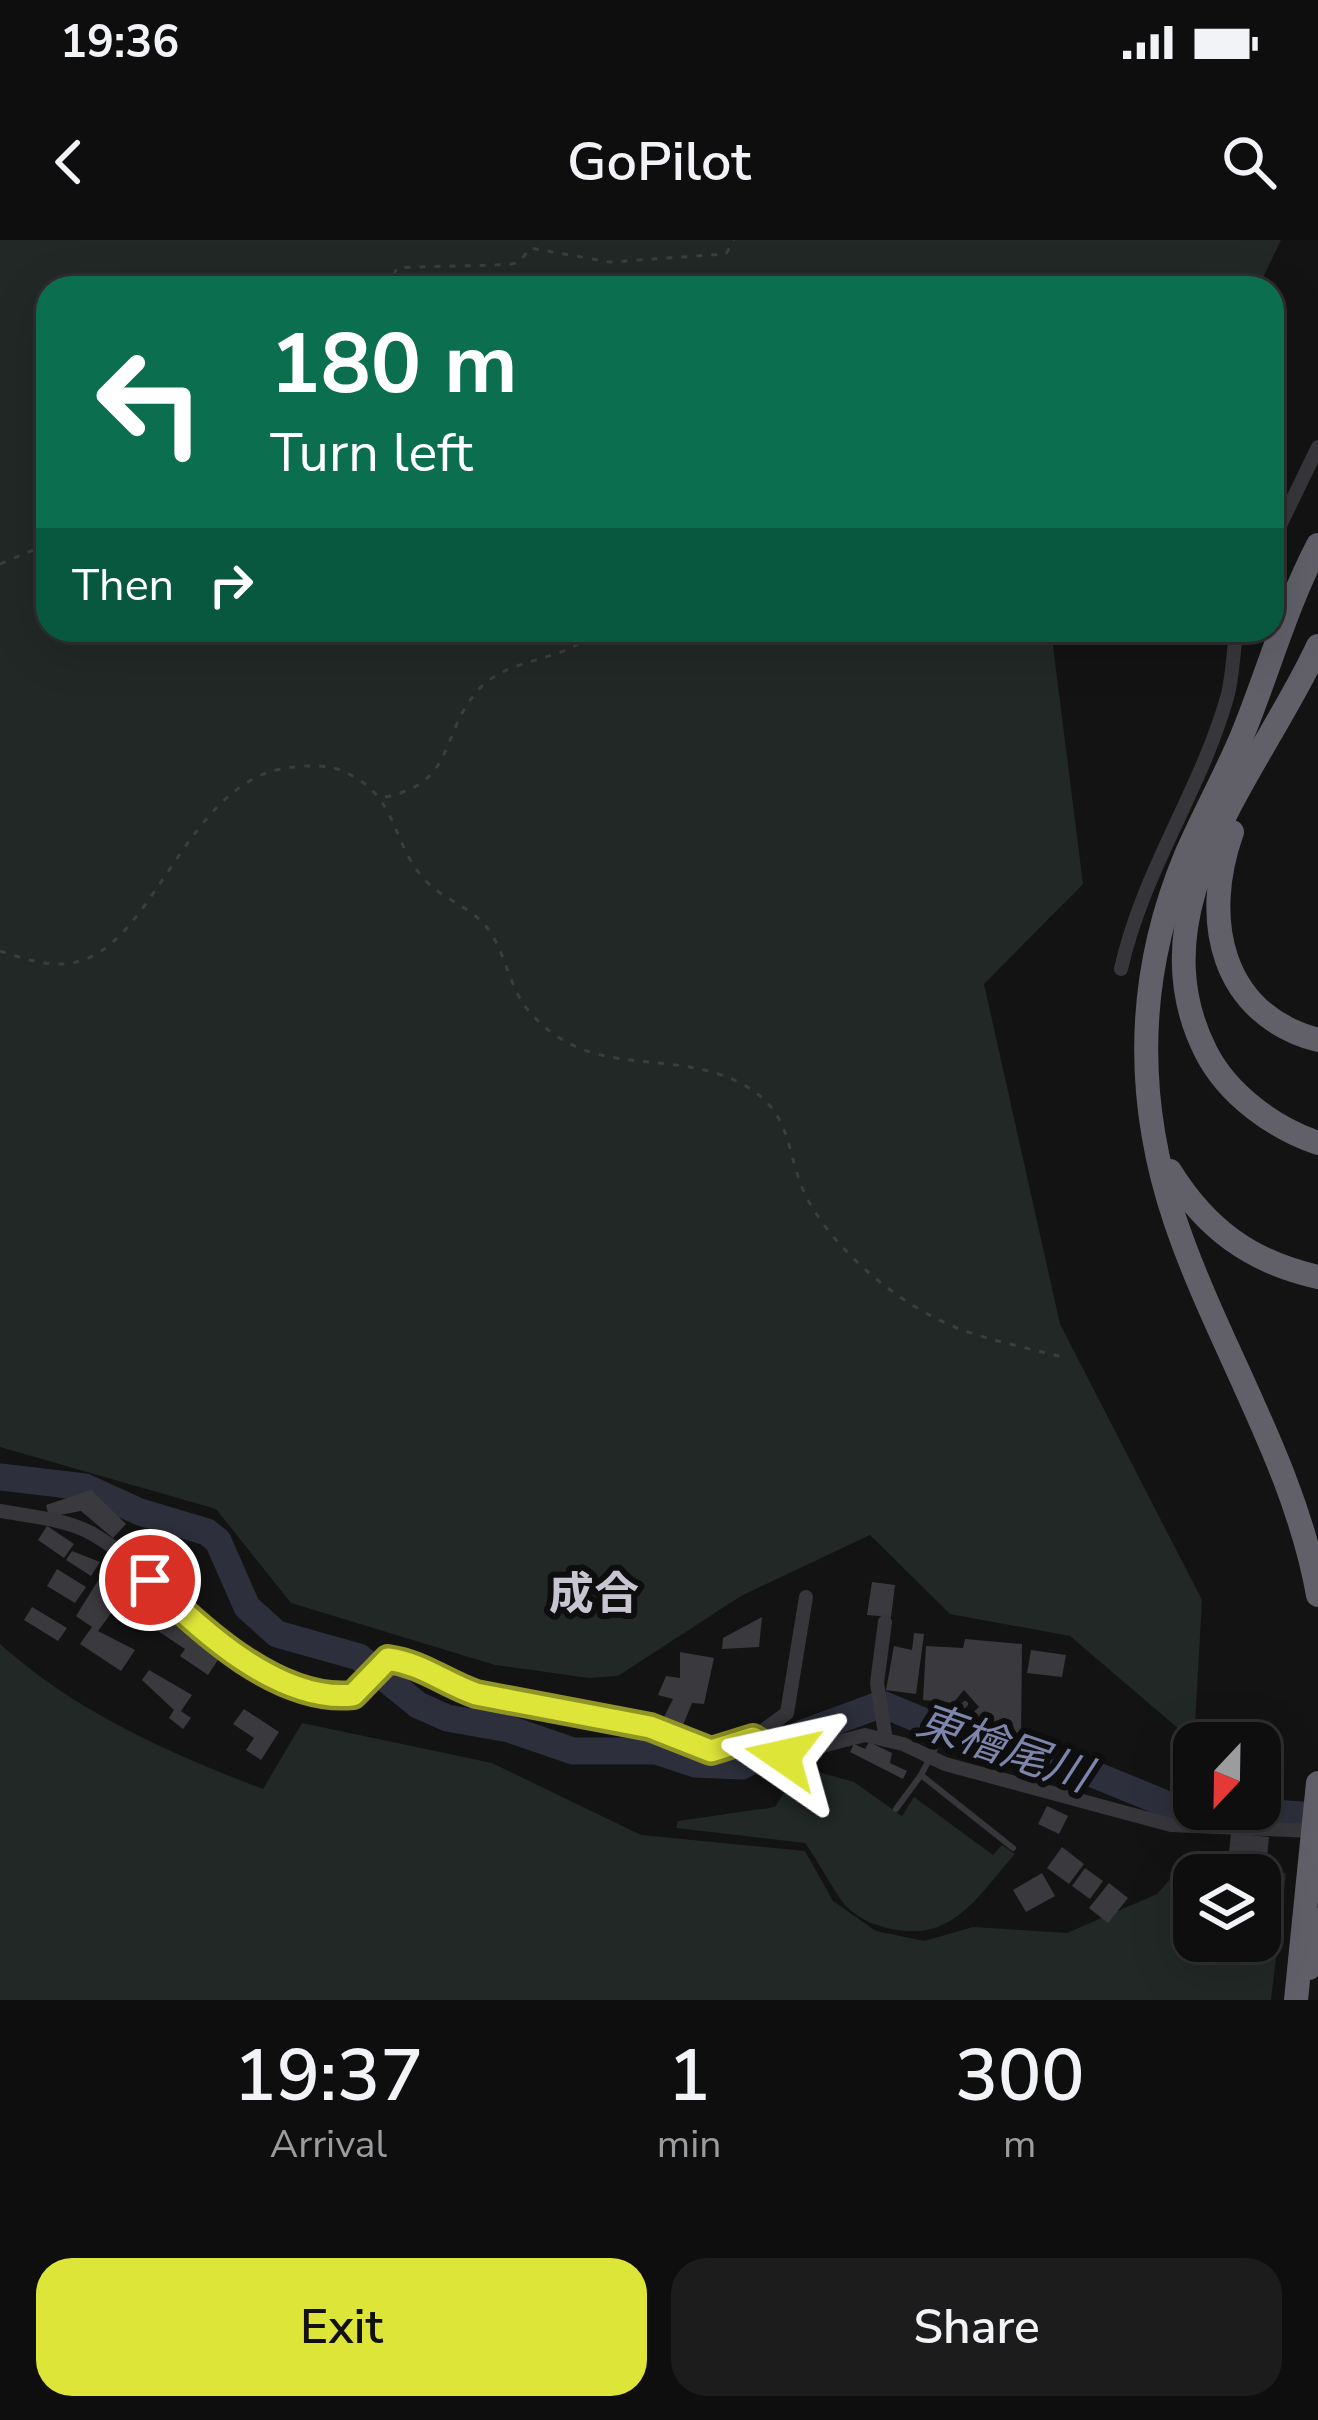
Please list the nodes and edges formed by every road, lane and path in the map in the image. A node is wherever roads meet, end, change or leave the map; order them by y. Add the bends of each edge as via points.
1 (734, 240) edge
2 (393, 276) edge
3 (1318, 447) edge
4 (1284, 517) edge
5 (1318, 544) edge
6 (36, 549) edge
7 (0, 564) edge
8 (1284, 629) edge
9 (578, 642) edge
10 (1235, 642) edge
11 (1279, 642) edge
12 (1318, 646) edge
13 (1262, 745) junction
14 (383, 797) junction
15 (0, 951) edge
16 (1121, 969) dead end
17 (1318, 1040) edge
18 (1318, 1143) edge
19 (1157, 1150) junction
20 (1318, 1277) edge
21 (1062, 1357) dead end
22 (0, 1511) edge
23 (1318, 1595) edge
24 (806, 1597) dead end
25 (885, 1622) dead end
26 (965, 1704) dead end
27 (753, 1738) junction
28 (886, 1740) junction
29 (930, 1756) junction
30 (922, 1775) junction
31 (1318, 1784) edge
32 (896, 1809) dead end
33 (1318, 1829) edge
34 (1013, 1848) dead end
35 (1318, 1920) edge
36 (1299, 2000) edge

1 - 2 path via 726,254 712,256 609,262 530,248 499,268 452,262 397,268
3 - 4 street
5 - 8 highway
6 - 7 path
9 - 14 path via 494,676 460,716 436,771 415,791
10 - 16 street via 1220,718 1145,885
11 - 19 highway via 1159,938 1142,1038
12 - 13 highway
13 - 17 highway via 1226,851 1216,929 1236,984 1256,1009
13 - 18 highway via 1201,868 1183,977 1213,1066 1270,1120
14 - 15 path via 345,771 265,769 224,800 99,951 74,963
14 - 21 path via 421,876 488,928 525,1007 553,1034 611,1060 677,1065 748,1088 792,1140 804,1191 870,1272 958,1328
19 - 20 highway via 1185,1196 1232,1243 1277,1268
19 - 23 highway via 1175,1220 1295,1515
22 - 27 street via 88,1531 233,1649 325,1698 353,1695 388,1659 430,1669 476,1694 650,1727 711,1751
24 - 27 street via 787,1713
25 - 28 street via 877,1683
26 - 29 lane
27 - 28 street via 783,1756 866,1735
28 - 29 street
29 - 30 lane
29 - 33 street via 1171,1825
30 - 32 lane
30 - 34 lane
31 - 36 highway, bridge
35 - 36 highway, bridge

